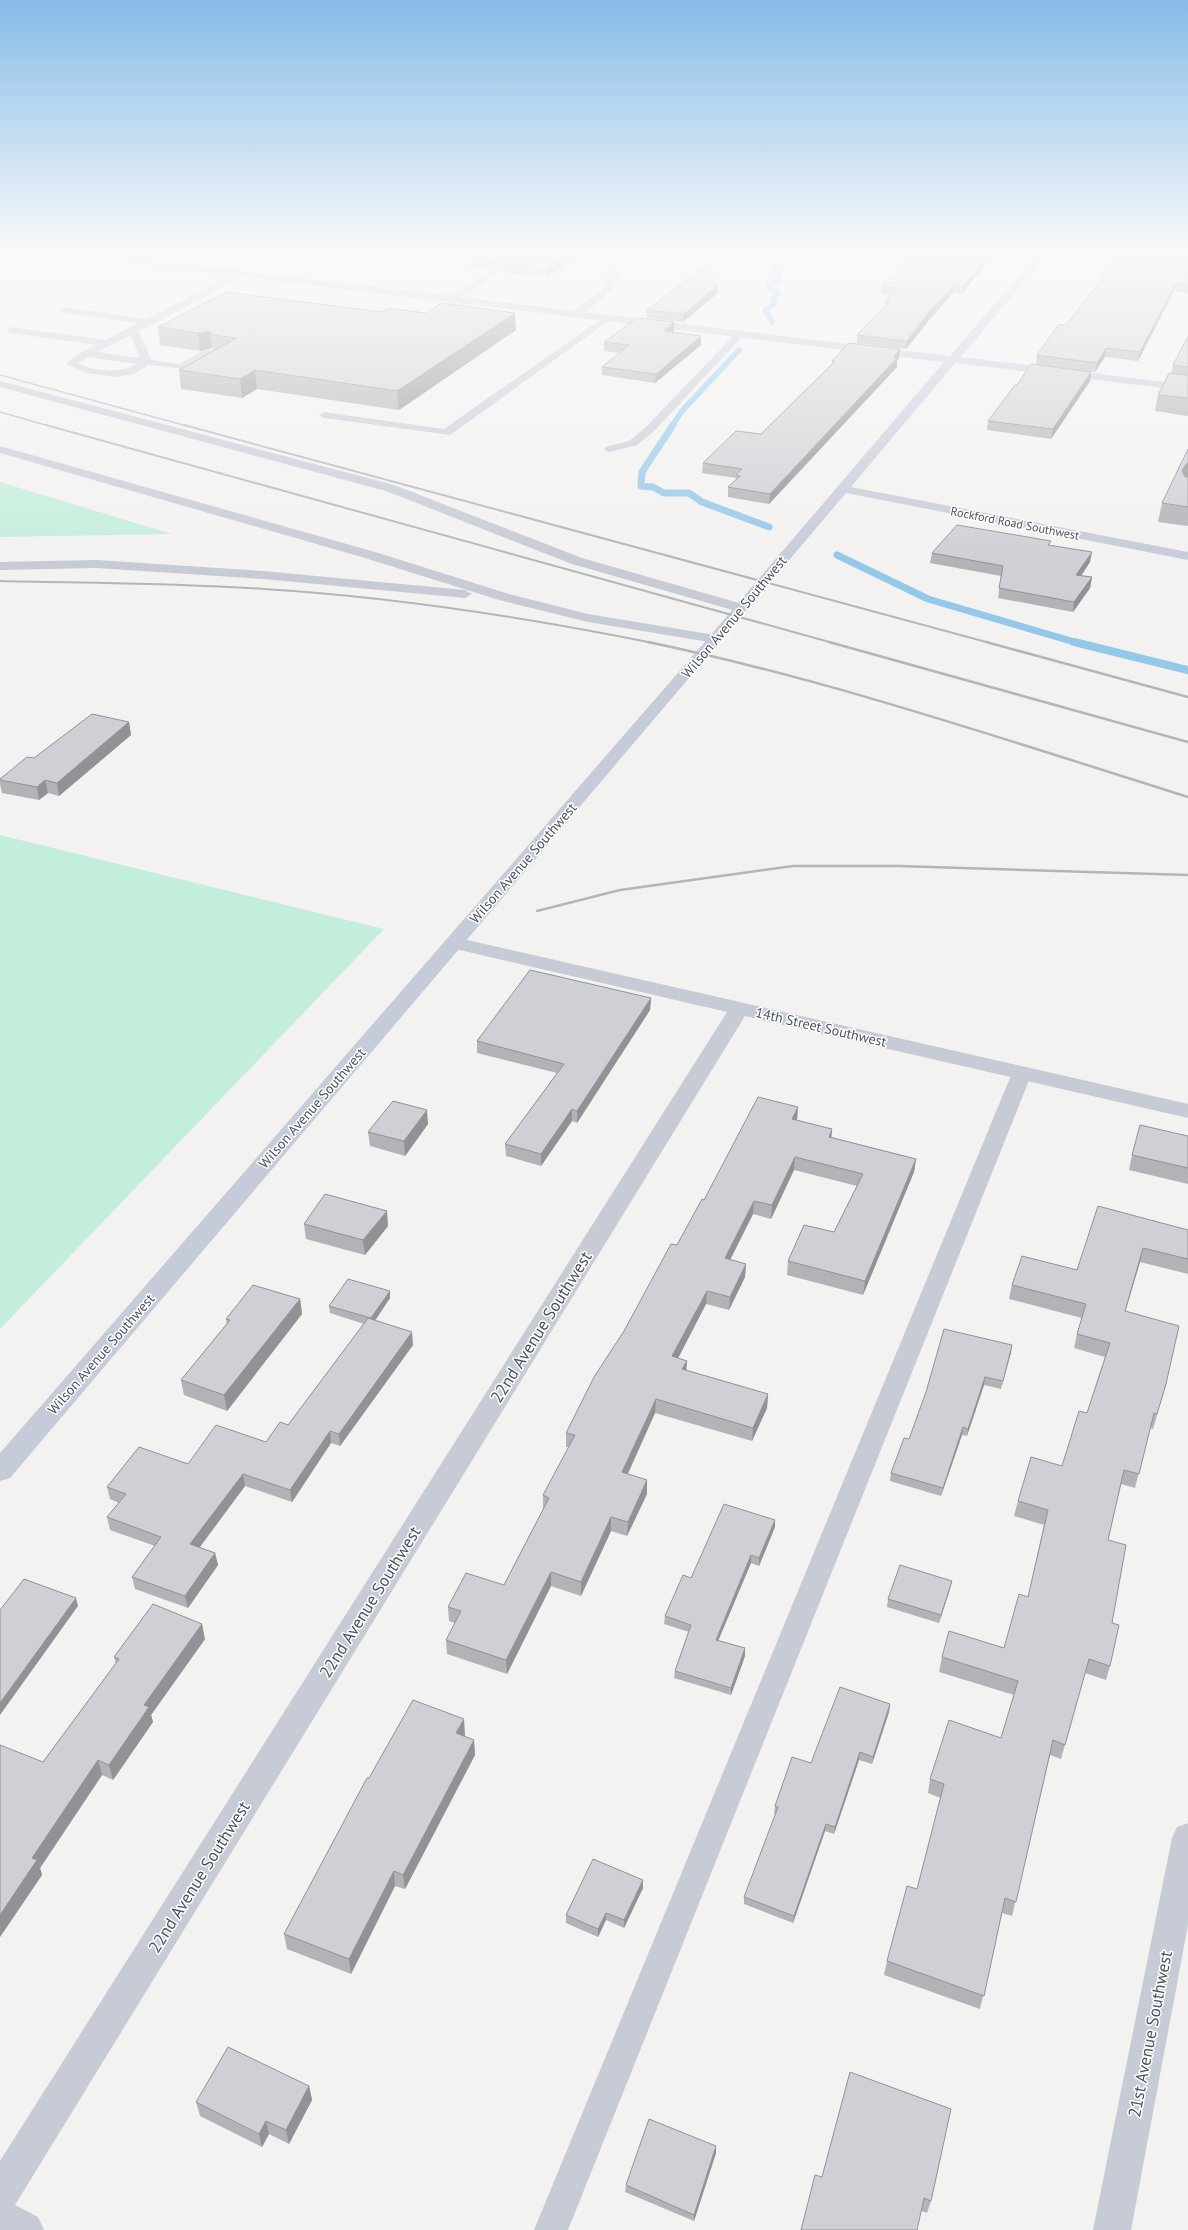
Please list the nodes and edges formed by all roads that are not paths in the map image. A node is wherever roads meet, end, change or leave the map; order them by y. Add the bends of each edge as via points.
1 (84, 356) edge
2 (103, 356) edge
3 (145, 356) edge
4 (201, 356) edge
5 (554, 356) edge
6 (719, 356) edge
7 (928, 356) edge
8 (955, 356) edge
9 (953, 359) junction
10 (147, 362) junction
11 (0, 384) edge
12 (1188, 388) edge
13 (324, 415) dead end
14 (0, 449) edge
15 (610, 449) dead end
16 (843, 489) junction
17 (1188, 556) edge
18 (0, 566) edge
19 (504, 597) junction
20 (741, 608) junction
21 (715, 639) junction
22 (454, 943) junction
23 (740, 1008) junction
24 (1022, 1073) junction
25 (1188, 1111) edge
26 (0, 1471) edge
27 (1188, 1838) edge
28 (0, 2195) edge
29 (0, 2218) edge
30 (25, 2230) edge
31 (551, 2230) edge
32 (1112, 2230) edge

1 - 10 lane via 71,364 81,370 118,374 126,373
2 - 10 lane
3 - 10 lane
4 - 10 lane via 182,367
5 - 13 lane via 446,433
6 - 15 lane via 649,430 633,443
7 - 9 main road
8 - 9 main road, Wilson Avenue Southwest
9 - 12 main road
9 - 16 main road, Wilson Avenue Southwest
11 - 20 lane via 390,488 577,560
14 - 19 lane
16 - 17 main road, Rockford Road Southwest
16 - 20 main road, Wilson Avenue Southwest
18 - 19 lane via 97,564 263,575
19 - 21 lane via 588,618
20 - 21 main road, Wilson Avenue Southwest
21 - 22 main road, Wilson Avenue Southwest
22 - 23 street, 14th Street Southwest
22 - 26 main road, Wilson Avenue Southwest
23 - 24 street, 14th Street Southwest
23 - 28 street, 22nd Avenue Southwest
24 - 25 street, 14th Street Southwest
24 - 31 lane
27 - 32 street, 21st Avenue Southwest
29 - 30 street

